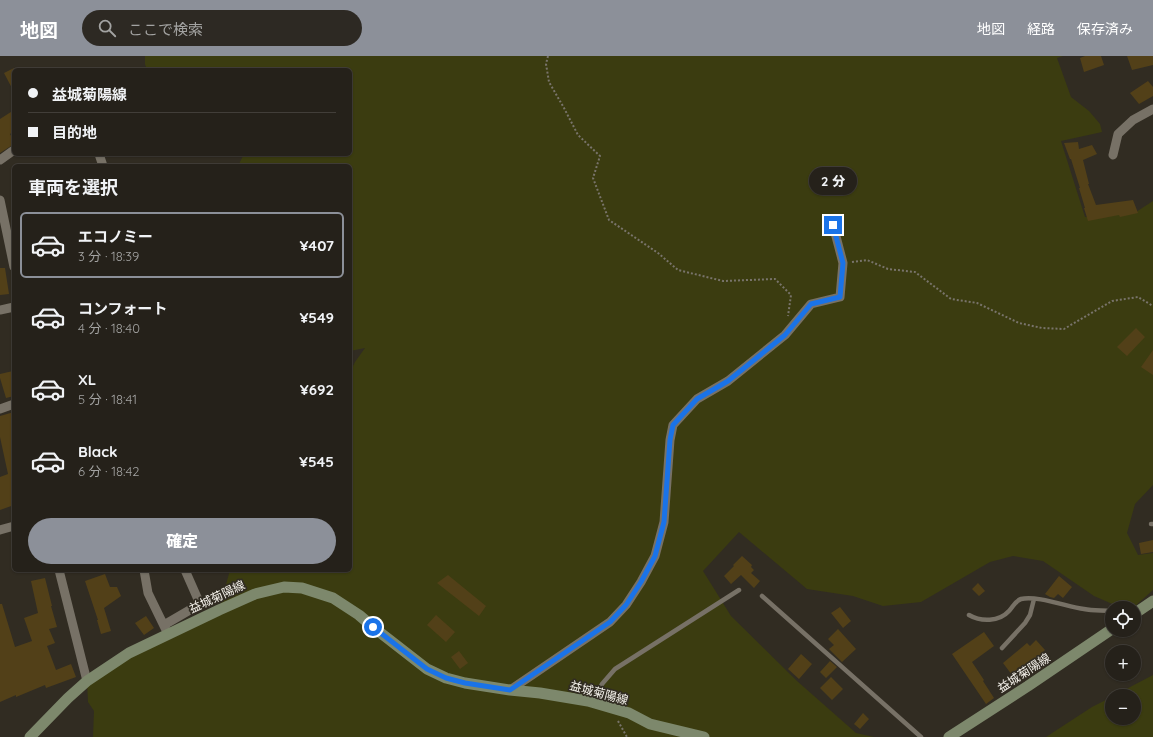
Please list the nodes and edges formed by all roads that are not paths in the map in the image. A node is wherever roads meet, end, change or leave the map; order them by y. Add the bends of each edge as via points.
1 (1153, 109) edge
2 (12, 151) edge
3 (1113, 155) dead end
4 (0, 160) edge
5 (0, 200) edge
6 (833, 225) dead end
7 (12, 258) edge
8 (12, 307) edge
9 (0, 310) edge
10 (12, 405) edge
11 (0, 409) edge
12 (12, 527) edge
13 (0, 530) edge
14 (59, 572) edge
15 (144, 572) edge
16 (186, 572) edge
17 (739, 590) dead end
18 (762, 596) dead end
19 (1034, 599) junction
20 (1153, 601) edge
21 (1141, 609) edge
22 (1105, 611) edge
23 (969, 615) dead end
24 (166, 630) junction
25 (1105, 634) edge
26 (1002, 648) dead end
27 (87, 681) junction
28 (510, 690) junction
29 (593, 702) junction
30 (30, 737) edge
31 (704, 737) edge
32 (921, 737) edge
33 (949, 737) edge

1 - 3 street via 1134,120 1118,134
2 - 4 street
5 - 7 street
6 - 28 street via 843,263 840,297 811,304 785,335 728,381 697,399 673,425 664,522 657,549 626,605 610,622
8 - 9 street
10 - 11 street
12 - 13 street
14 - 27 street
15 - 24 street via 148,593
16 - 24 street via 200,604
17 - 29 lane via 615,669 602,684
18 - 32 lane
19 - 22 lane via 1086,610
19 - 23 lane via 1016,601 1008,613 993,619 978,620
19 - 26 lane via 1025,623
20 - 21 main road
24 - 27 main road, 益城菊陽線
24 - 28 main road, 益城菊陽線 via 255,594 284,587 302,588 333,598 359,615 427,669 465,683
25 - 33 main road, 益城菊陽線
27 - 30 main road, 益城菊陽線
28 - 29 main road, 益城菊陽線
29 - 31 main road, 益城菊陽線 via 629,713 650,724

